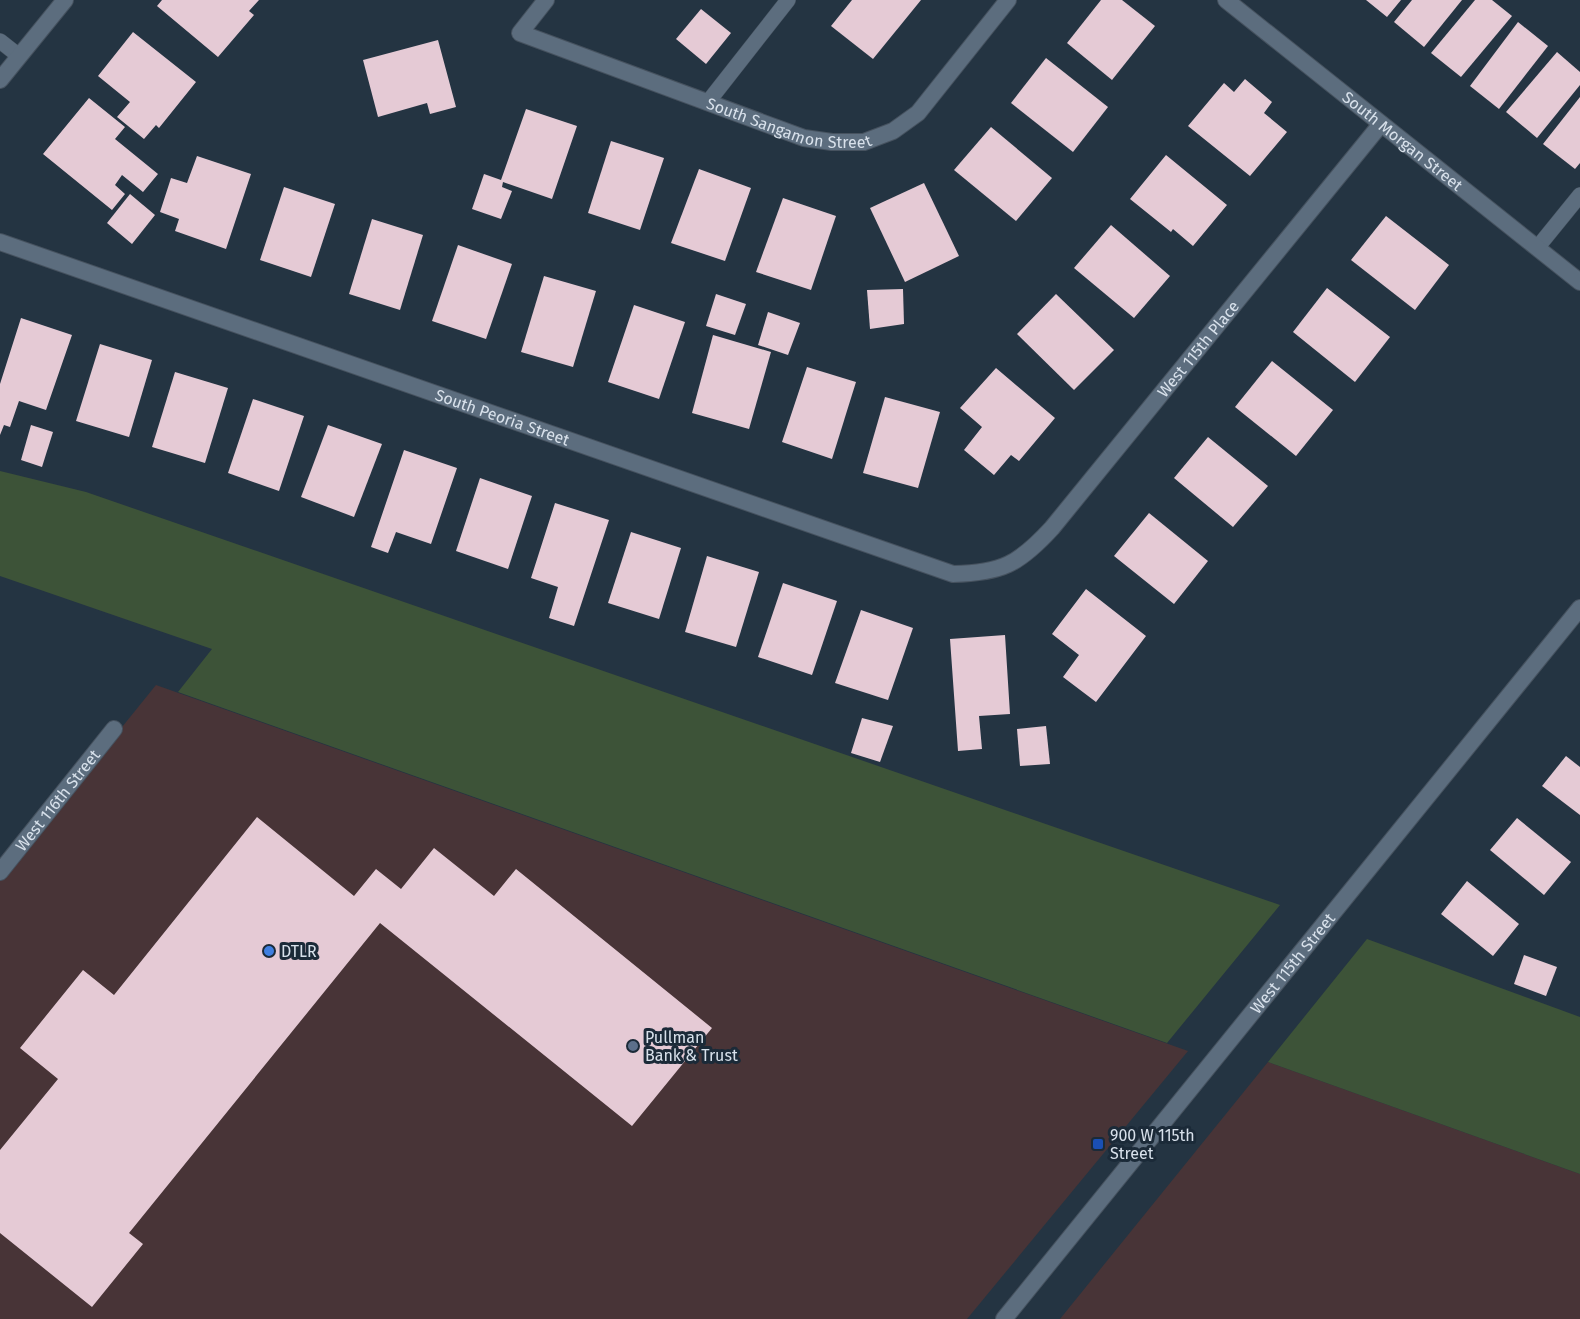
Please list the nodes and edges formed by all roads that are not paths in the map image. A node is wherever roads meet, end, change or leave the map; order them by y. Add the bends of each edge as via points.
1 (64, 0) edge
2 (546, 0) edge
3 (788, 0) edge
4 (1008, 0) edge
5 (1226, 0) edge
6 (0, 41) edge
7 (19, 56) junction
8 (0, 80) edge
9 (708, 102) junction
10 (1381, 124) junction
11 (1580, 195) edge
12 (0, 242) edge
13 (1537, 248) junction
14 (1580, 282) edge
15 (1007, 566) joint
16 (1580, 608) edge
17 (114, 729) dead end
18 (0, 872) edge
19 (1004, 1319) edge

1 - 7 street
2 - 9 street, South Sangamon Street via 520,33
3 - 9 lane
4 - 9 street, South Sangamon Street via 918,113 893,131 864,142 804,138
5 - 10 street, South Morgan Street
6 - 7 lane
7 - 8 street
10 - 13 street, South Morgan Street
10 - 15 street, West 115th Place via 1052,528 1033,549
11 - 13 lane
12 - 15 street, South Peoria Street via 953,574 981,573
13 - 14 street, South Morgan Street
16 - 19 street, West 115th Street
17 - 18 street, West 116th Street

